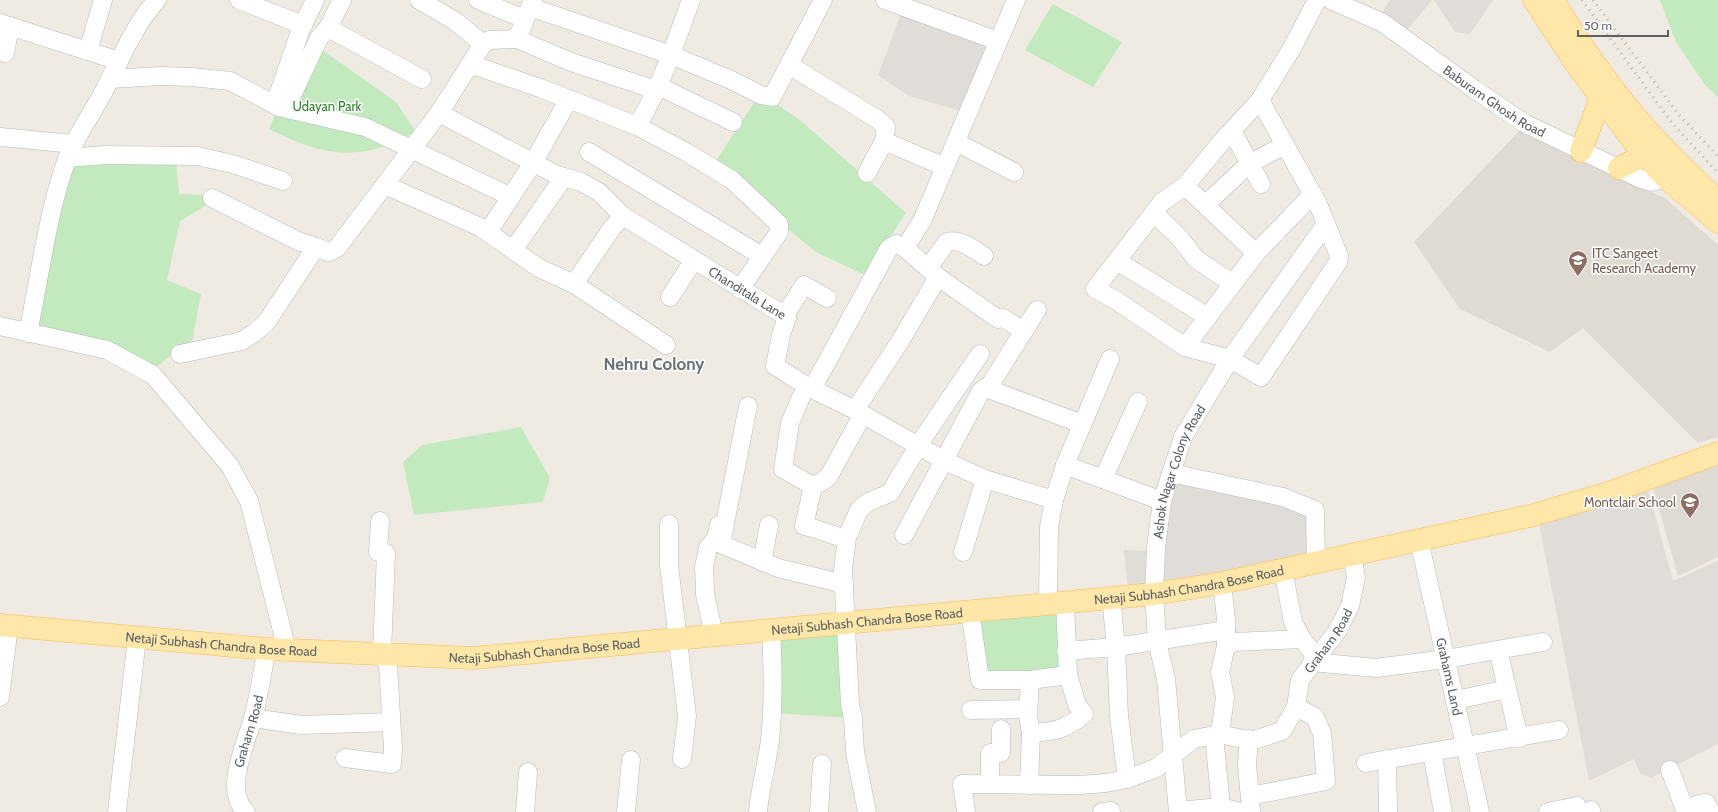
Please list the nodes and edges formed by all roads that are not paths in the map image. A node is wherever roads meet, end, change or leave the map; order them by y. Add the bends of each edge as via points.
1 (103, 0) edge
2 (157, 0) edge
3 (315, 0) edge
4 (342, 0) edge
5 (478, 0) edge
6 (691, 0) edge
7 (823, 0) edge
8 (885, 0) edge
9 (1016, 0) edge
10 (1316, 0) edge
11 (1331, 0) edge
12 (1534, 0) edge
13 (1553, 0) edge
14 (424, 1) edge
15 (248, 2) edge
16 (530, 9) edge
17 (5, 25) edge
18 (303, 25) junction
19 (328, 28) junction
20 (517, 39) junction
21 (998, 42) junction
22 (483, 44) junction
23 (88, 51) junction
24 (5, 53) dead end
25 (670, 55) junction
26 (119, 61) junction
27 (470, 64) junction
28 (790, 65) junction
29 (422, 78) dead end
30 (110, 79) junction
31 (657, 88) junction
32 (1601, 97) junction
33 (569, 99) junction
34 (1260, 100) junction
35 (280, 106) junction
36 (439, 113) junction
37 (733, 122) dead end
38 (637, 126) junction
39 (1232, 131) junction
40 (0, 137) edge
41 (884, 141) junction
42 (956, 142) junction
43 (1285, 145) junction
44 (412, 150) junction
45 (1654, 150) junction
46 (71, 151) junction
47 (1581, 151) junction
48 (589, 152) dead end
49 (533, 163) junction
50 (1249, 164) junction
51 (945, 167) junction
52 (1619, 168) junction
53 (1014, 172) dead end
54 (867, 173) dead end
55 (564, 177) junction
56 (1667, 179) junction
57 (283, 181) dead end
58 (1261, 184) dead end
59 (385, 185) junction
60 (1185, 186) junction
61 (1312, 194) junction
62 (511, 197) junction
63 (212, 198) dead end
64 (1718, 201) edge
65 (1206, 204) junction
66 (1154, 213) junction
67 (623, 216) junction
68 (1718, 222) edge
69 (1326, 224) junction
70 (488, 232) junction
71 (316, 247) junction
72 (905, 248) junction
73 (513, 250) junction
74 (1256, 253) junction
75 (762, 256) junction
76 (984, 256) dead end
77 (694, 260) junction
78 (1117, 261) junction
79 (933, 272) junction
80 (574, 284) junction
81 (1233, 284) junction
82 (740, 289) junction
83 (670, 296) dead end
84 (827, 298) dead end
85 (1037, 310) dead end
86 (787, 317) junction
87 (1208, 317) junction
88 (0, 326) edge
89 (1024, 331) junction
90 (28, 334) junction
91 (666, 345) dead end
92 (1185, 346) junction
93 (180, 354) dead end
94 (980, 354) dead end
95 (1110, 359) dead end
96 (1230, 359) junction
97 (986, 388) junction
98 (807, 393) junction
99 (1138, 402) dead end
100 (857, 416) junction
101 (1082, 424) junction
102 (918, 445) junction
103 (1718, 453) edge
104 (945, 461) junction
105 (1065, 465) junction
106 (1171, 473) junction
107 (985, 478) junction
108 (1103, 479) junction
109 (813, 486) junction
110 (1054, 500) junction
111 (1162, 501) junction
112 (380, 521) dead end
113 (669, 524) dead end
114 (769, 525) dead end
115 (904, 535) dead end
116 (847, 536) junction
117 (1420, 540) junction
118 (963, 552) dead end
119 (1352, 555) junction
120 (762, 562) junction
121 (1316, 562) junction
122 (1283, 569) junction
123 (1222, 583) junction
124 (844, 584) junction
125 (1154, 594) junction
126 (1111, 597) junction
127 (1056, 602) junction
128 (970, 610) junction
129 (846, 622) junction
130 (5, 626) edge
131 (771, 630) junction
132 (714, 635) junction
133 (137, 638) junction
134 (679, 638) junction
135 (1226, 638) junction
136 (1302, 639) junction
137 (1156, 641) junction
138 (1543, 642) dead end
139 (1116, 647) junction
140 (277, 649) junction
141 (1498, 650) junction
142 (1066, 651) junction
143 (382, 653) junction
144 (1446, 659) junction
145 (1314, 660) junction
146 (1068, 675) junction
147 (1030, 680) junction
148 (1507, 689) junction
149 (0, 697) edge
150 (1456, 700) junction
151 (1296, 707) junction
152 (1028, 709) junction
153 (972, 710) dead end
154 (253, 718) junction
155 (391, 722) junction
156 (1001, 729) dead end
157 (1559, 730) dead end
158 (1031, 733) junction
159 (1217, 735) junction
160 (1518, 738) junction
161 (1249, 739) junction
162 (1466, 747) junction
163 (1432, 752) junction
164 (1173, 755) junction
165 (345, 758) dead end
166 (682, 759) dead end
167 (1387, 759) junction
168 (631, 760) dead end
169 (1366, 763) dead end
170 (822, 764) dead end
171 (1670, 770) dead end
172 (528, 772) dead end
173 (1127, 779) junction
174 (990, 784) junction
175 (1029, 785) junction
176 (1250, 804) edge
177 (1221, 807) junction
178 (1587, 809) edge
179 (117, 812) edge
180 (246, 812) edge
181 (525, 812) edge
182 (626, 812) edge
183 (758, 812) edge
184 (819, 812) edge
185 (867, 812) edge
186 (966, 812) edge
187 (1102, 812) edge
188 (1111, 812) edge
189 (1178, 812) edge
190 (1239, 812) edge
191 (1388, 812) edge
192 (1443, 812) edge
193 (1480, 812) edge
194 (1548, 812) edge
195 (1711, 812) edge

1 - 23 street
2 - 26 street
3 - 18 street
4 - 19 street
5 - 16 street
6 - 25 street
7 - 28 street
8 - 21 street
9 - 21 street
10 - 34 street via 1292,48
11 - 47 street, Baburam Ghosh Road via 1383,23 1524,123
12 - 32 main road
13 - 45 main road
14 - 22 street via 455,21
15 - 18 street
16 - 20 street
16 - 25 street
17 - 23 street
17 - 24 street
18 - 35 street
19 - 29 street
19 - 35 street via 319,38
20 - 22 street via 489,40
20 - 31 street via 571,62
21 - 42 street
22 - 27 street
23 - 26 street
25 - 28 street via 761,95 772,96
25 - 31 street
26 - 30 street
27 - 33 street
27 - 36 street
28 - 41 street via 877,119 886,127
30 - 35 street via 192,77 230,81
30 - 46 street
31 - 37 street
31 - 38 street
32 - 45 main road via 1636,145
32 - 47 main road
33 - 38 street
33 - 49 street
34 - 39 street
34 - 43 street
35 - 44 street via 365,127
36 - 44 street
36 - 49 street, Chanditala Lane
38 - 75 street via 732,180 779,224 779,232
39 - 50 street
39 - 60 street
40 - 46 street
41 - 51 street
41 - 54 street
42 - 51 street
42 - 53 street
43 - 50 street
43 - 61 street
44 - 59 street
44 - 62 street
45 - 52 main road
45 - 56 main road
45 - 64 main road
46 - 57 street via 106,155 198,156 236,165
46 - 90 street via 53,206
47 - 52 street, Baburam Ghosh Road
48 - 75 street
49 - 55 street, Chanditala Lane
49 - 62 street
50 - 58 street
50 - 65 street
51 - 72 street via 922,221
52 - 56 street, Baburam Ghosh Road via 1651,182
55 - 67 street, Chanditala Lane via 581,182 599,192
55 - 73 street
56 - 68 main road
59 - 70 street
59 - 71 street via 337,248 330,252
60 - 65 street
60 - 66 street via 1162,202
61 - 69 street
61 - 74 street
62 - 70 street
63 - 71 street via 298,241
65 - 74 street
66 - 78 street
66 - 81 street via 1179,237 1196,259
67 - 77 street, Chanditala Lane
67 - 80 street
69 - 96 street, Ashok Nagar Colony Road
69 - 96 street via 1339,256 1338,262 1261,377
70 - 73 street
71 - 93 street via 266,323 254,334 242,341
72 - 79 street
72 - 98 street via 896,244 889,248
73 - 80 street via 539,268
74 - 81 street
75 - 82 street
76 - 79 street via 952,240 947,242
77 - 82 street, Chanditala Lane
77 - 83 street
78 - 87 street
78 - 92 street via 1095,289
79 - 89 street via 998,319 1003,318
79 - 100 street via 899,343
80 - 91 street
81 - 87 street
82 - 86 street, Chanditala Lane
84 - 86 street via 804,285 787,312
85 - 89 street
86 - 98 street, Chanditala Lane via 776,366
87 - 92 street
88 - 90 street
89 - 97 street
90 - 140 street via 106,350 153,375 209,439 234,471 249,501
92 - 96 street
94 - 102 street
95 - 101 street
96 - 106 street, Ashok Nagar Colony Road via 1183,437
97 - 101 street
97 - 104 street via 981,391
98 - 100 street, Chanditala Lane
98 - 109 street via 790,423 783,468
99 - 108 street
100 - 102 street, Chanditala Lane
100 - 109 street via 828,476
101 - 105 street
102 - 104 street, Chanditala Lane
102 - 116 street via 890,493 868,502 859,510
103 - 117 main road, Netaji Subhash Chandra Bose Road via 1611,492 1534,515
104 - 107 street, Chanditala Lane
104 - 115 street
105 - 108 street
105 - 110 street
106 - 111 street, Ashok Nagar Colony Road
106 - 121 street via 1283,497 1315,510
107 - 110 street, Chanditala Lane
107 - 118 street
108 - 111 street
109 - 116 street via 804,526 823,530 828,534
110 - 127 street via 1049,528
111 - 125 street, Ashok Nagar Colony Road
112 - 143 street via 378,552 386,553
113 - 134 street via 669,565
114 - 120 street
116 - 124 street
117 - 119 main road, Netaji Subhash Chandra Bose Road
117 - 144 street, Grahams Land
119 - 121 main road, Netaji Subhash Chandra Bose Road
119 - 145 street, Graham Road via 1356,577 1350,606 1338,630
120 - 124 street
120 - 132 street via 721,544 745,408 716,538 708,548 704,567 705,594
121 - 122 main road, Netaji Subhash Chandra Bose Road
122 - 123 main road, Netaji Subhash Chandra Bose Road
122 - 136 street via 1293,622
123 - 125 main road, Netaji Subhash Chandra Bose Road
123 - 135 street
124 - 129 street
125 - 126 main road, Netaji Subhash Chandra Bose Road
125 - 137 street, Ashok Nagar Colony Road
126 - 127 main road, Netaji Subhash Chandra Bose Road
126 - 139 street
127 - 128 main road, Netaji Subhash Chandra Bose Road
127 - 142 street
128 - 129 main road, Netaji Subhash Chandra Bose Road
128 - 147 street via 980,680
129 - 131 main road, Netaji Subhash Chandra Bose Road
129 - 185 street via 855,752
130 - 133 main road, Netaji Subhash Chandra Bose Road
130 - 149 street
131 - 132 main road, Netaji Subhash Chandra Bose Road
131 - 183 street via 773,706
132 - 134 main road, Netaji Subhash Chandra Bose Road
133 - 140 main road, Netaji Subhash Chandra Bose Road
133 - 179 street
134 - 143 main road, Netaji Subhash Chandra Bose Road via 473,658
134 - 166 street via 686,716
135 - 136 street via 1234,642
135 - 137 street
135 - 159 street via 1220,672 1225,697
136 - 145 street
137 - 139 street
137 - 164 street, Ashok Nagar Colony Road via 1166,679
138 - 141 street
139 - 142 street
139 - 173 street via 1119,716
140 - 143 main road, Netaji Subhash Chandra Bose Road
140 - 154 street, Graham Road
141 - 144 street
141 - 148 street
142 - 146 street
143 - 155 street via 388,665
144 - 145 street via 1376,668
144 - 150 street, Grahams Land
145 - 151 street, Graham Road via 1300,680
146 - 147 street
146 - 158 street via 1077,705 1084,714 1072,725 1050,732
147 - 152 street
148 - 150 street
148 - 160 street
150 - 162 street, Grahams Land
151 - 161 street, Graham Road via 1282,731 1251,741
151 - 176 street via 1315,717 1322,733 1326,781
152 - 153 street
152 - 158 street
154 - 155 street via 301,724
154 - 180 street, Graham Road via 238,766 236,787 240,806
155 - 165 street via 392,764
156 - 174 street via 1001,753 990,753
157 - 160 street
158 - 175 street
159 - 161 street, Graham Road
159 - 164 street via 1194,739
159 - 177 street
160 - 162 street
161 - 176 street via 1247,764
162 - 163 street
162 - 193 street, Grahams Land
163 - 167 street
163 - 192 street
164 - 173 street via 1156,768
164 - 189 street, Ashok Nagar Colony Road
167 - 169 street
167 - 191 street
168 - 182 street
170 - 184 street
171 - 195 street via 1684,807 1701,803 1706,804
172 - 181 street
173 - 175 street via 1080,785
174 - 175 street
174 - 186 street via 962,784
177 - 189 street
177 - 190 street
178 - 194 street
187 - 188 street

